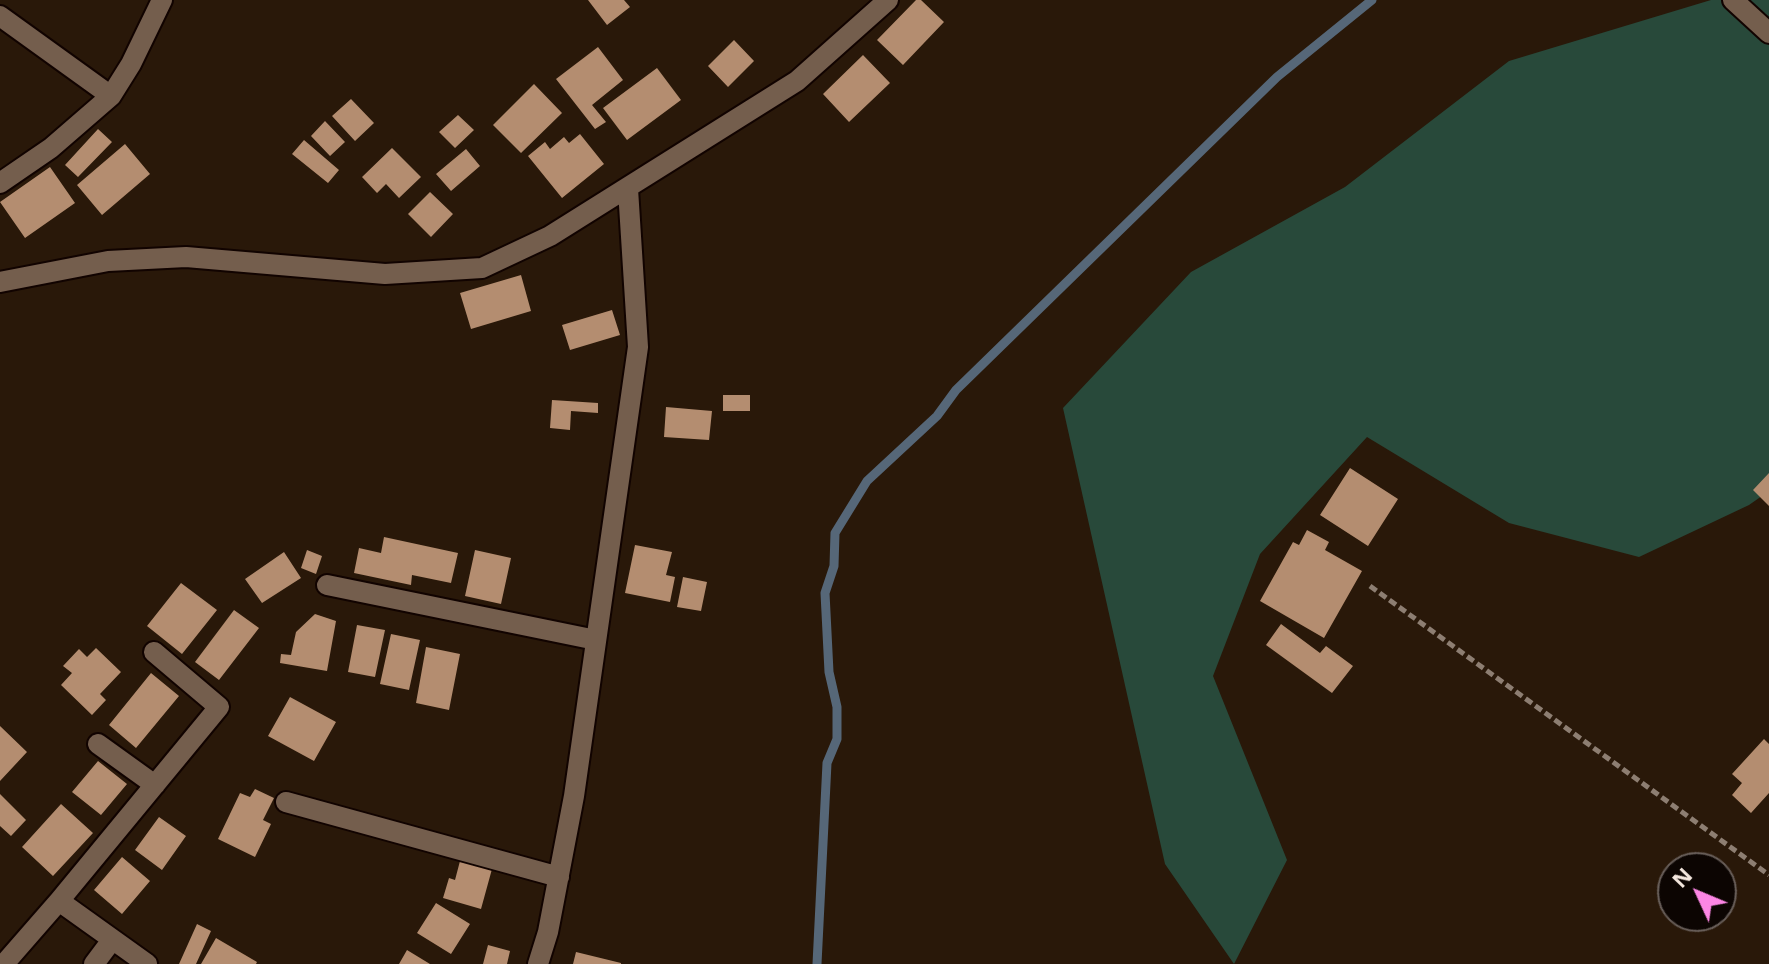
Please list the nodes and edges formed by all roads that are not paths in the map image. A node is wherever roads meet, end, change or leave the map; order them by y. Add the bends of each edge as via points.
1 (162, 0) edge
2 (888, 0) edge
3 (1733, 0) edge
4 (0, 16) edge
5 (1769, 33) edge
6 (111, 96) junction
7 (0, 183) edge
8 (628, 189) junction
9 (0, 282) edge
10 (327, 585) dead end
11 (596, 640) junction
12 (154, 652) dead end
13 (98, 744) dead end
14 (155, 785) junction
15 (286, 802) dead end
16 (559, 877) junction
17 (59, 901) junction
18 (112, 940) junction
19 (4, 964) edge
20 (94, 964) edge
21 (147, 964) edge
22 (538, 964) edge

1 - 6 street
2 - 8 street via 797,81
3 - 5 street
4 - 6 street
6 - 7 street
8 - 9 street via 550,236 482,268 385,274 186,257 108,261
8 - 11 street via 638,347
10 - 11 street
11 - 16 street
12 - 14 street via 219,707
13 - 14 street
14 - 17 street
15 - 16 street
16 - 22 street
17 - 18 street
17 - 19 street
18 - 20 street
18 - 21 street

